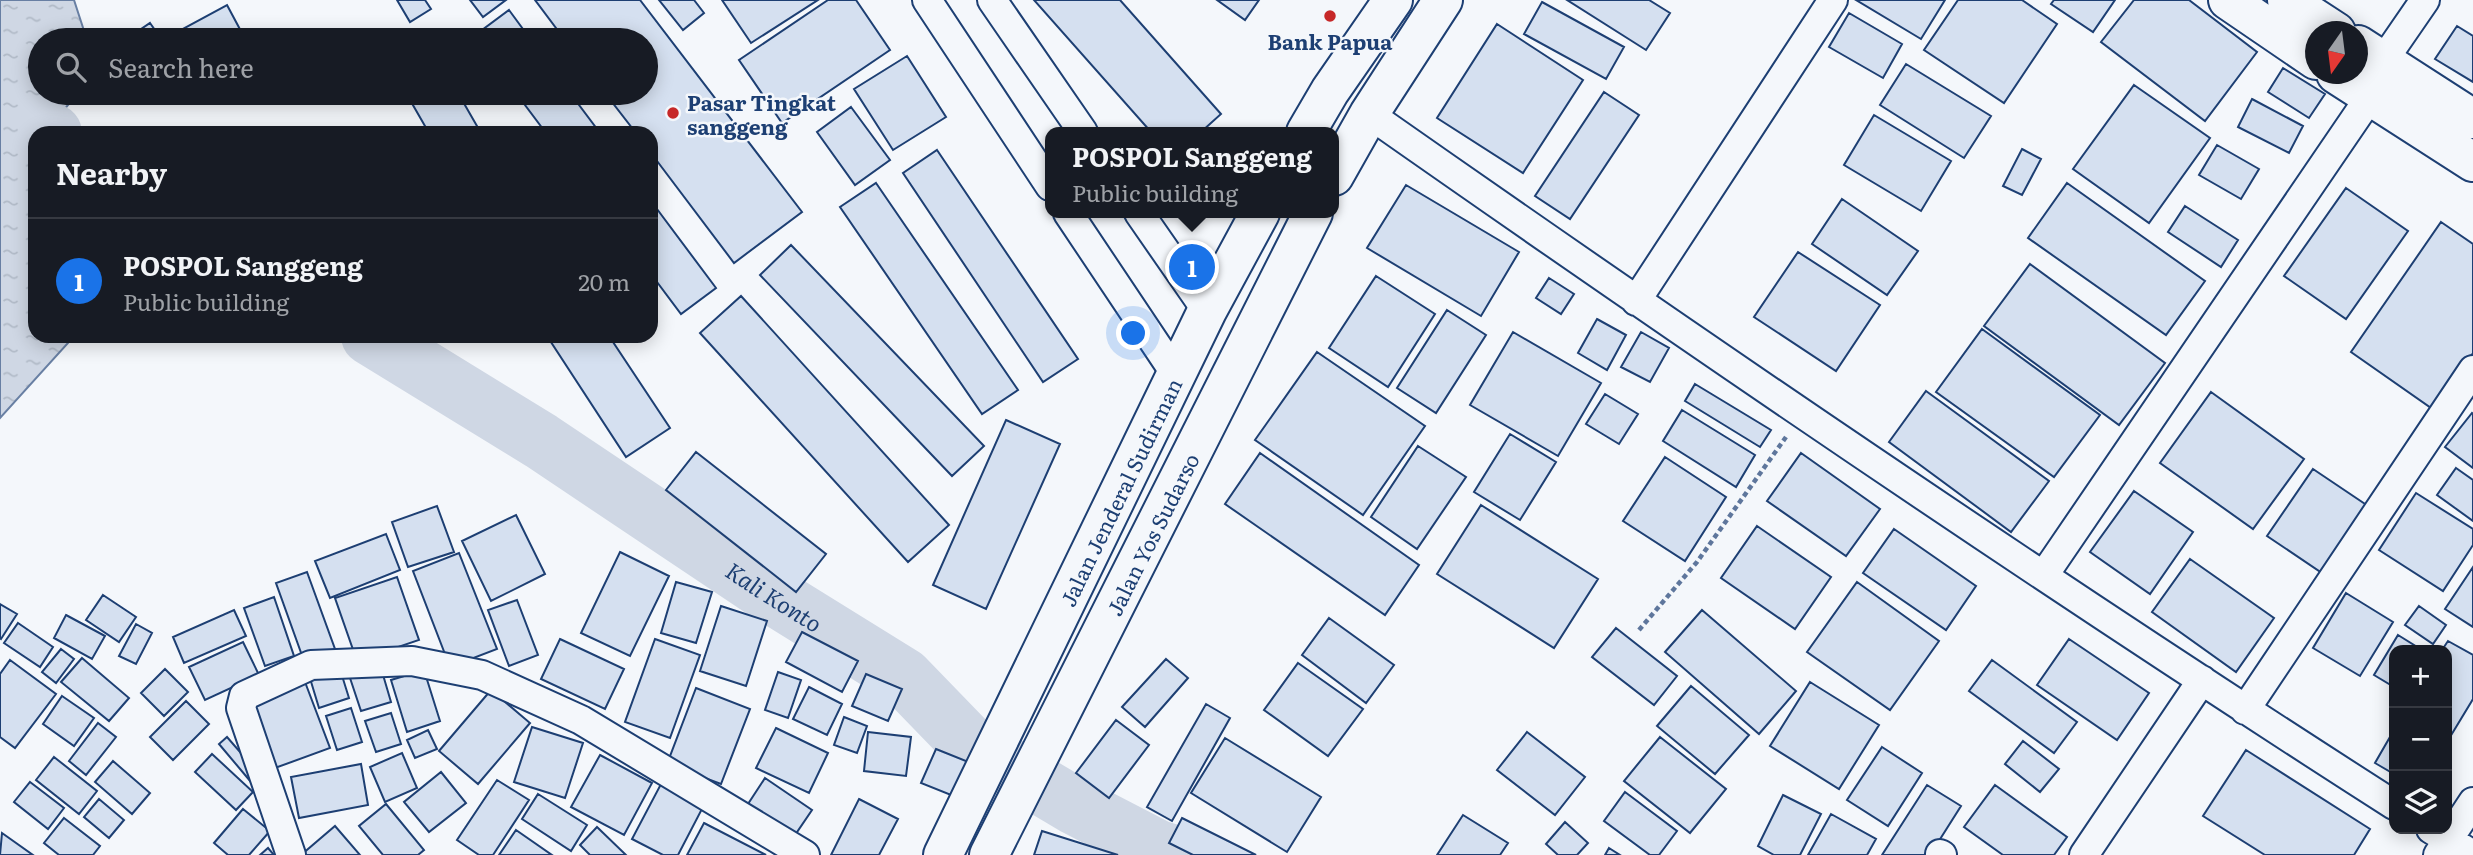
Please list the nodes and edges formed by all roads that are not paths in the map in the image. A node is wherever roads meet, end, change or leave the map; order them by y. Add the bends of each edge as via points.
1 (927, 0) edge
2 (992, 0) edge
3 (1393, 0) edge
4 (1443, 0) edge
5 (1833, 0) edge
6 (2228, 0) edge
7 (2287, 0) edge
8 (2425, 0) edge
9 (2319, 21) edge
10 (2305, 53) edge
11 (2370, 53) edge
12 (2351, 84) edge
13 (2370, 97) junction
14 (1369, 114) junction
15 (2473, 119) edge
16 (1080, 127) edge
17 (1309, 127) edge
18 (2473, 162) edge
19 (1339, 167) edge
20 (1045, 178) edge
21 (1071, 218) edge
22 (1142, 218) edge
23 (1257, 218) edge
24 (1310, 218) edge
25 (1636, 301) junction
26 (1207, 311) junction
27 (2473, 370) edge
28 (1177, 376) junction
29 (2044, 575) junction
30 (2202, 680) junction
31 (2245, 710) junction
32 (2389, 802) edge
33 (2473, 802) edge
34 (2439, 841) edge
35 (291, 855) edge
36 (805, 855) edge
37 (943, 855) edge
38 (989, 855) edge
39 (2084, 855) edge
40 (2473, 855) edge

1 - 20 street
2 - 16 street
3 - 17 main road
4 - 14 main road
5 - 25 street
6 - 10 main road
7 - 9 main road
8 - 11 street
11 - 15 main road
12 - 13 main road
13 - 18 main road
13 - 29 street
14 - 19 main road
14 - 25 street
21 - 28 street
22 - 26 street
23 - 26 main road, Jalan Jenderal Sudirman
24 - 38 main road, Jalan Yos Sudarso
25 - 29 street
26 - 28 main road, Jalan Jenderal Sudirman
27 - 31 street
28 - 37 main road, Jalan Jenderal Sudirman
29 - 30 street
30 - 31 street
30 - 39 street
31 - 32 street
33 - 34 street
34 - 40 street
35 - 36 street via 240,708 244,696 311,665 412,661 482,675 581,720

